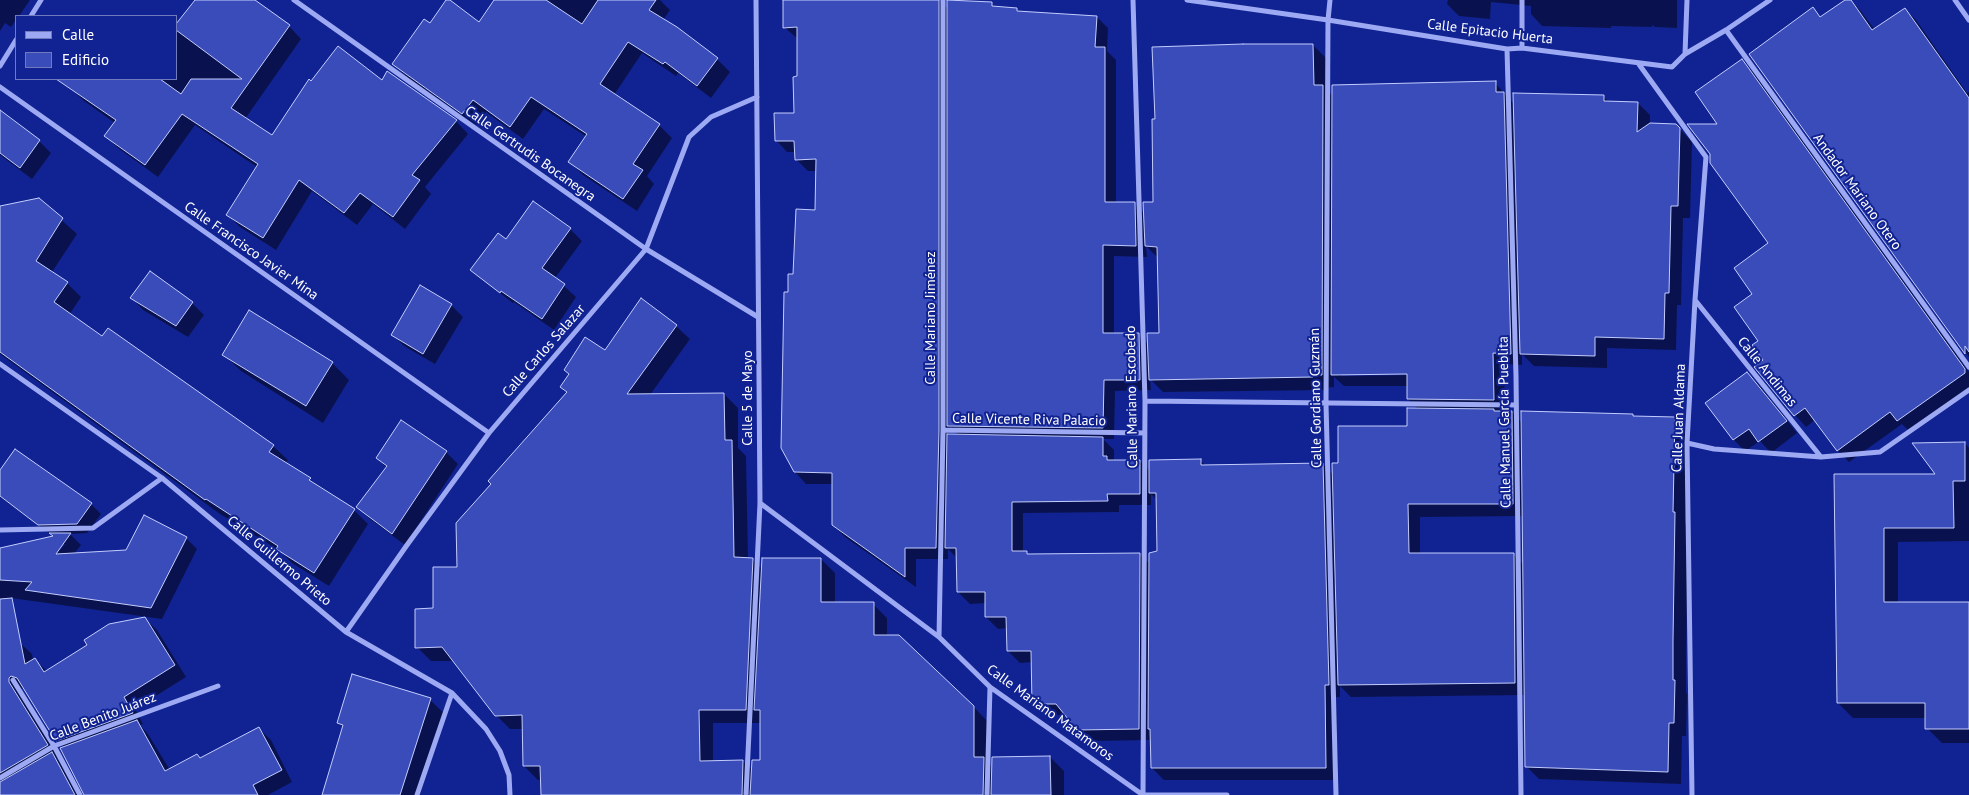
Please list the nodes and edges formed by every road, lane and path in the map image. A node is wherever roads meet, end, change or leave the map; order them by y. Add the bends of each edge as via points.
1 (42, 0) edge
2 (294, 0) edge
3 (756, 0) edge
4 (943, 0) edge
5 (1133, 0) edge
6 (1187, 0) edge
7 (1330, 0) edge
8 (1522, 0) edge
9 (1687, 0) edge
10 (1770, 0) edge
11 (1955, 0) edge
12 (32, 15) edge
13 (1328, 20) junction
14 (1969, 20) edge
15 (1726, 30) junction
16 (15, 42) edge
17 (1522, 48) junction
18 (1507, 49) junction
19 (1684, 54) junction
20 (1638, 64) junction
21 (0, 66) edge
22 (0, 87) edge
23 (757, 97) junction
24 (646, 249) junction
25 (1695, 300) junction
26 (758, 317) junction
27 (0, 364) edge
28 (1969, 367) edge
29 (1969, 390) edge
30 (1145, 401) junction
31 (1326, 404) junction
32 (1516, 405) junction
33 (943, 430) junction
34 (489, 433) junction
35 (1145, 434) junction
36 (1687, 443) junction
37 (1821, 457) junction
38 (162, 478) junction
39 (760, 504) junction
40 (0, 530) edge
41 (346, 632) junction
42 (939, 637) junction
43 (13, 680) dead end
44 (218, 686) dead end
45 (990, 686) junction
46 (452, 693) junction
47 (54, 746) junction
48 (0, 778) edge
49 (80, 795) edge
50 (417, 795) edge
51 (510, 795) edge
52 (746, 795) edge
53 (987, 795) edge
54 (1143, 795) edge
55 (1227, 795) edge
56 (1336, 795) edge
57 (1521, 795) edge
58 (1692, 795) edge

1 - 12 street
2 - 24 street, Calle Gertrudis Bocanegra
3 - 23 street, Calle 5 de Mayo
4 - 33 street, Calle Mariano Jiménez
5 - 30 street, Calle Mariano Escobedo
6 - 13 street, Calle Epitacio Huerta
7 - 13 street, Calle Gordiano Guzmán
8 - 17 street
9 - 19 street
10 - 15 street, Calle Epitacio Huerta
11 - 14 street
13 - 18 street, Calle Epitacio Huerta
13 - 31 street, Calle Gordiano Guzmán
15 - 19 street, Calle Epitacio Huerta
15 - 28 street, Andador Mariano Otero
16 - 21 street
17 - 18 street, Calle Epitacio Huerta
17 - 20 street, Calle Epitacio Huerta
18 - 32 street, Calle Manuel García Pueblita
19 - 20 street, Calle Epitacio Huerta via 1672,67
20 - 25 street, Calle Juan Aldama via 1706,157
22 - 34 street, Calle Francisco Javier Mina
23 - 24 street, Calle Carlos Salazar via 711,117 689,137
23 - 26 street, Calle 5 de Mayo
24 - 26 street, Calle Gertrudis Bocanegra
24 - 34 street, Calle Carlos Salazar
25 - 36 street, Calle Juan Aldama
25 - 37 street, Calle Andimas
26 - 39 street, Calle 5 de Mayo
27 - 38 street, Calle Guillermo Prieto
29 - 37 street via 1880,452
30 - 31 street
30 - 35 street, Calle Mariano Escobedo
31 - 32 street
31 - 56 street, Calle Gordiano Guzmán
32 - 57 street, Calle Manuel García Pueblita
33 - 35 street, Calle Vicente Riva Palacio
33 - 42 street, Calle Mariano Jiménez
34 - 41 street, Calle Carlos Salazar
35 - 54 street, Calle Mariano Escobedo
36 - 37 street via 1714,450
36 - 58 street, Calle Juan Aldama
38 - 40 street via 93,528
38 - 41 street, Calle Guillermo Prieto
39 - 42 street, Calle Mariano Matamoros
39 - 52 street, Calle 5 de Mayo
41 - 46 street, Calle Guillermo Prieto
42 - 45 street, Calle Mariano Matamoros
43 - 47 street
44 - 47 street, Calle Benito Juárez
45 - 53 street
45 - 54 street, Calle Mariano Matamoros
46 - 50 street
46 - 51 street, Calle Guillermo Prieto via 486,729 500,751 509,775
47 - 48 street, Calle Benito Juárez
47 - 49 street
54 - 55 street

